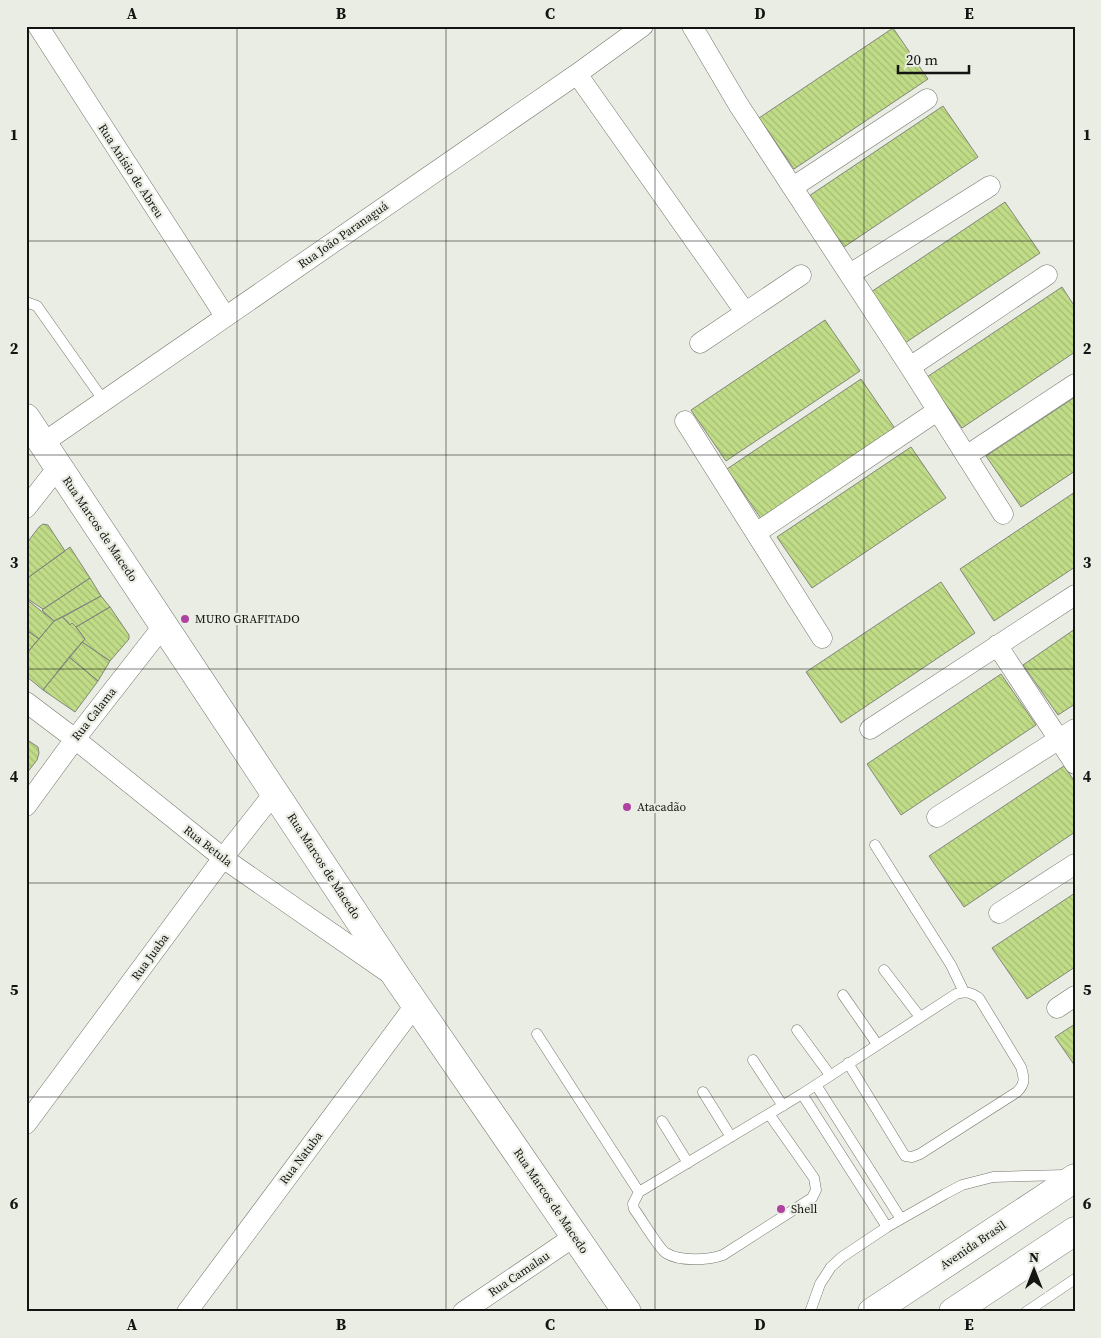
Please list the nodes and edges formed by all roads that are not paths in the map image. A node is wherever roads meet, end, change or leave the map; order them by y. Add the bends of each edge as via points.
1 (38, 26) edge
2 (643, 26) edge
3 (692, 26) edge
4 (577, 74) junction
5 (927, 99) dead end
6 (990, 186) dead end
7 (792, 187) junction
8 (850, 274) junction
9 (801, 275) dead end
10 (1047, 275) dead end
11 (26, 302) edge
12 (745, 312) junction
13 (225, 316) junction
14 (700, 343) dead end
15 (910, 367) junction
16 (1075, 384) edge
17 (104, 401) junction
18 (937, 411) junction
19 (26, 418) edge
20 (685, 420) dead end
21 (43, 443) junction
22 (966, 456) junction
23 (59, 466) junction
24 (26, 508) edge
25 (1003, 514) dead end
26 (756, 533) junction
27 (1075, 596) edge
28 (164, 625) junction
29 (822, 638) dead end
30 (996, 645) junction
31 (26, 702) edge
32 (870, 729) dead end
33 (1067, 735) edge
34 (75, 739) junction
35 (1075, 764) edge
36 (275, 792) junction
37 (26, 806) edge
38 (937, 817) dead end
39 (875, 845) dead end
40 (223, 858) junction
41 (1075, 864) edge
42 (1000, 913) dead end
43 (884, 970) dead end
44 (398, 979) junction
45 (964, 992) junction
46 (843, 995) dead end
47 (1075, 996) edge
48 (416, 1004) junction
49 (1057, 1008) dead end
50 (920, 1017) junction
51 (797, 1030) dead end
52 (537, 1034) dead end
53 (877, 1044) junction
54 (753, 1060) dead end
55 (848, 1063) junction
56 (830, 1075) junction
57 (816, 1085) junction
58 (703, 1092) dead end
59 (802, 1094) junction
60 (783, 1106) junction
61 (769, 1114) junction
62 (662, 1121) dead end
63 (26, 1124) edge
64 (731, 1137) junction
65 (688, 1163) junction
66 (1075, 1176) edge
67 (639, 1192) junction
68 (901, 1219) junction
69 (887, 1227) junction
70 (1075, 1231) edge
71 (575, 1236) junction
72 (1075, 1279) edge
73 (187, 1312) edge
74 (463, 1312) edge
75 (627, 1312) edge
76 (810, 1312) edge
77 (872, 1312) edge
78 (953, 1312) edge
79 (1026, 1312) edge

1 - 13 street, Rua Anísio de Abreu
2 - 4 street, Rua João Paranaguá
3 - 7 street
4 - 12 street
4 - 13 street, Rua João Paranaguá
5 - 7 street
6 - 8 street
7 - 8 street
8 - 15 street
9 - 12 street
10 - 15 street
11 - 17 lane via 36,306
12 - 14 street
13 - 17 street, Rua João Paranaguá
15 - 18 street
16 - 22 street
17 - 21 street, Rua João Paranaguá
18 - 22 street
18 - 26 street
19 - 21 main road, Rua Marcos de Macedo
20 - 26 street
21 - 23 main road, Rua Marcos de Macedo
22 - 25 street
23 - 24 street
23 - 28 main road, Rua Marcos de Macedo
26 - 29 street
27 - 30 street
28 - 34 street, Rua Calama
28 - 36 main road, Rua Marcos de Macedo
30 - 32 street
30 - 33 street
31 - 34 street, Rua Betula
33 - 35 street
33 - 38 street
34 - 37 street, Rua Calama
34 - 40 street, Rua Betula
36 - 40 street, Rua Juaba
36 - 44 main road, Rua Marcos de Macedo
39 - 45 lane via 951,965
40 - 44 street, Rua Betula
40 - 63 street, Rua Juaba
41 - 42 street
43 - 50 lane
44 - 48 main road, Rua Marcos de Macedo
45 - 50 lane
45 - 55 lane via 980,998 1021,1067 1024,1085 920,1154 906,1156
46 - 53 lane
47 - 49 street
48 - 71 main road, Rua Marcos de Macedo
48 - 73 street, Rua Natuba
50 - 53 lane
51 - 56 lane
52 - 67 lane
53 - 55 lane
54 - 60 lane
55 - 56 lane
56 - 57 lane
57 - 59 lane
57 - 68 lane
58 - 64 lane
59 - 60 lane
59 - 69 lane
60 - 61 lane
61 - 64 lane
61 - 67 lane via 814,1178 816,1190 812,1198 723,1256 700,1259 665,1253 634,1209
62 - 65 lane
64 - 65 lane
65 - 67 lane
66 - 68 lane via 978,1180 962,1185
66 - 77 main road, Avenida Brasil
68 - 69 lane
69 - 76 lane via 831,1267 820,1284
70 - 78 main road
71 - 74 street, Rua Camalau
71 - 75 main road, Rua Marcos de Macedo
72 - 79 lane

